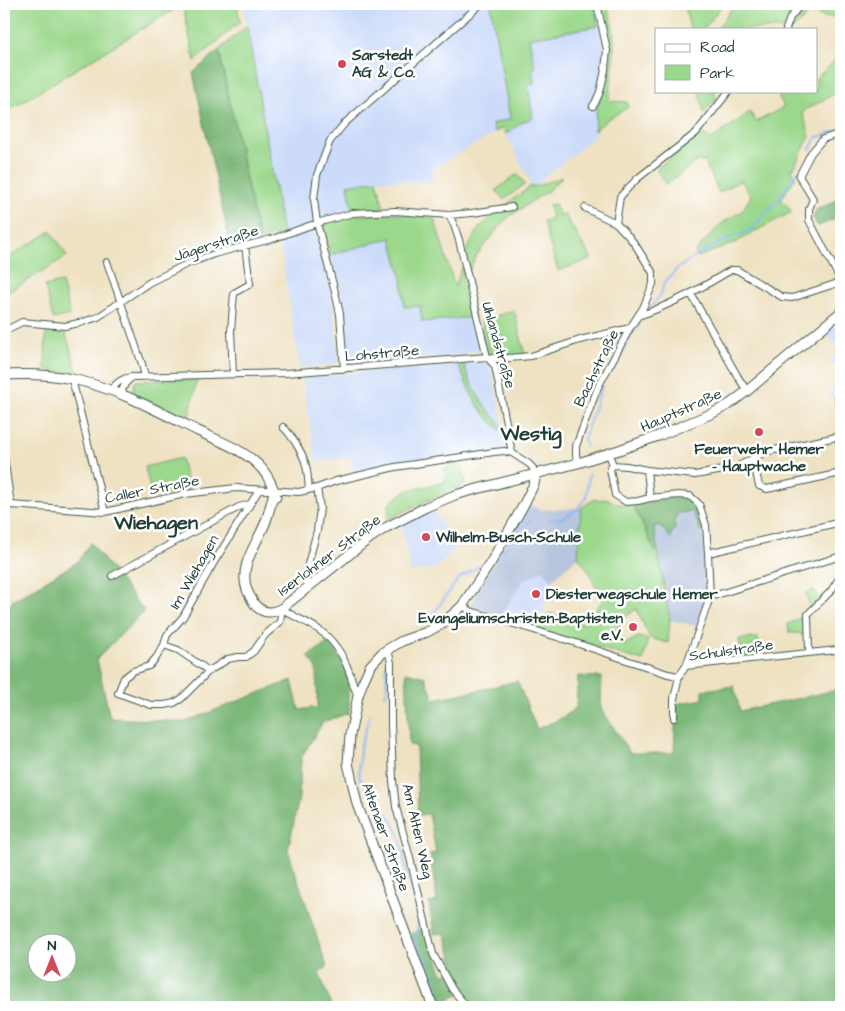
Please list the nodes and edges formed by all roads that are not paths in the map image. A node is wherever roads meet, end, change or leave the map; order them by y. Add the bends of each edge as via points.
1 (481, 4) edge
2 (596, 4) edge
3 (801, 4) edge
4 (786, 28) edge
5 (729, 92) edge
6 (593, 106) dead end
7 (841, 133) edge
8 (512, 207) dead end
9 (585, 208) dead end
10 (448, 215) junction
11 (317, 223) junction
12 (616, 223) junction
13 (245, 246) junction
14 (107, 262) dead end
15 (841, 282) edge
16 (691, 294) junction
17 (120, 301) junction
18 (841, 312) edge
19 (638, 316) junction
20 (630, 328) junction
21 (4, 331) edge
22 (487, 357) junction
23 (344, 369) junction
24 (233, 374) junction
25 (4, 375) edge
26 (132, 377) junction
27 (145, 377) junction
28 (72, 379) junction
29 (747, 390) junction
30 (111, 391) junction
31 (120, 395) junction
32 (838, 397) dead end
33 (841, 414) edge
34 (282, 427) dead end
35 (841, 436) edge
36 (512, 453) junction
37 (609, 454) junction
38 (4, 457) edge
39 (753, 458) junction
40 (578, 463) junction
41 (613, 465) junction
42 (647, 470) junction
43 (534, 474) junction
44 (841, 474) edge
45 (317, 488) junction
46 (259, 490) junction
47 (309, 490) junction
48 (274, 491) junction
49 (650, 498) junction
50 (250, 504) junction
51 (7, 505) edge
52 (104, 512) junction
53 (841, 522) edge
54 (708, 553) junction
55 (841, 556) edge
56 (841, 575) edge
57 (112, 576) dead end
58 (307, 588) junction
59 (710, 597) junction
60 (462, 606) junction
61 (282, 608) junction
62 (164, 645) junction
63 (388, 649) junction
64 (837, 650) dead end
65 (808, 652) junction
66 (686, 666) junction
67 (209, 671) junction
68 (679, 676) junction
69 (358, 696) junction
70 (674, 718) dead end
71 (433, 1007) edge
72 (467, 1007) edge

1 - 11 street via 345,123 330,141 317,175 314,199
2 - 6 street via 607,50 600,92
3 - 4 street
5 - 12 street via 696,133 638,178 620,197
7 - 15 street via 823,139 799,176 813,199 809,220
8 - 10 street, Jägerstraße
9 - 12 street
10 - 11 street, Jägerstraße via 394,211 353,213
10 - 22 street, Uhlandstraße via 459,240
11 - 13 street, Jägerstraße
11 - 23 street via 340,314
12 - 19 street, Bachstraße via 653,273 652,289
13 - 17 street, Jägerstraße via 187,264
13 - 24 street via 250,284 234,293 231,331
14 - 17 street
15 - 16 street via 792,298 782,296 737,270 731,270
16 - 19 street
16 - 29 street
17 - 21 street, Jägerstraße via 83,322 65,326 22,322
17 - 27 street
18 - 29 main road, Hauptstraße
19 - 20 street, Bachstraße
20 - 22 street, Lohstraße via 531,356
20 - 40 street, Bachstraße via 594,395 578,437
22 - 23 street, Lohstraße
22 - 36 street, Uhlandstraße via 495,366
23 - 24 street, Lohstraße
24 - 27 street, Lohstraße
25 - 28 main road via 37,374
26 - 27 street, Lohstraße
26 - 30 street via 119,381
26 - 31 street
28 - 30 main road
28 - 52 street
29 - 37 main road, Hauptstraße via 706,417
30 - 31 main road
31 - 48 main road via 248,456 265,473
32 - 33 street
34 - 47 street via 304,461
35 - 39 street via 765,452
36 - 43 street via 529,464
36 - 45 street, Caller Straße via 494,452 395,467
37 - 40 main road, Hauptstraße
37 - 41 street
38 - 51 street
39 - 42 street via 735,468 695,475
39 - 44 street via 759,486 768,490
40 - 43 main road, Hauptstraße
41 - 42 street
41 - 49 street via 610,469 615,495 626,502
42 - 49 street
43 - 58 main road, Iserlohner Straße via 455,495 410,514 370,538
43 - 60 main road, Altenaer Straße via 534,484 523,506
45 - 47 street, Caller Straße
45 - 58 street via 320,508 305,575
46 - 48 street, Caller Straße
46 - 50 street, Im Wiehagen
46 - 52 street, Caller Straße via 236,488 185,494
47 - 48 street, Caller Straße
48 - 61 main road, Iserlohner Straße via 245,576 255,605 271,613
49 - 54 street via 690,496 699,504 706,525
50 - 57 street
50 - 62 street, Im Wiehagen via 183,617 167,634
51 - 52 street, Caller Straße
53 - 54 street
54 - 59 street
55 - 59 street
56 - 65 street via 831,591 808,614
58 - 61 main road, Iserlohner Straße
59 - 66 street
60 - 63 main road, Altenaer Straße via 442,624
60 - 68 street, Schulstraße
61 - 67 street via 280,622 254,651 246,657 228,659
61 - 69 street via 322,631 334,643 345,661
62 - 67 street via 178,650
62 - 67 street, Im Wiehagen via 149,666 124,678 118,693 151,705 165,705 181,699
63 - 69 main road, Altenaer Straße via 370,666
63 - 72 street, Am Alten Weg via 396,807 433,954 452,989
64 - 65 street, Schulstraße
65 - 66 street, Schulstraße
66 - 68 street, Schulstraße
68 - 70 street
69 - 71 main road, Altenaer Straße via 348,763 352,786

